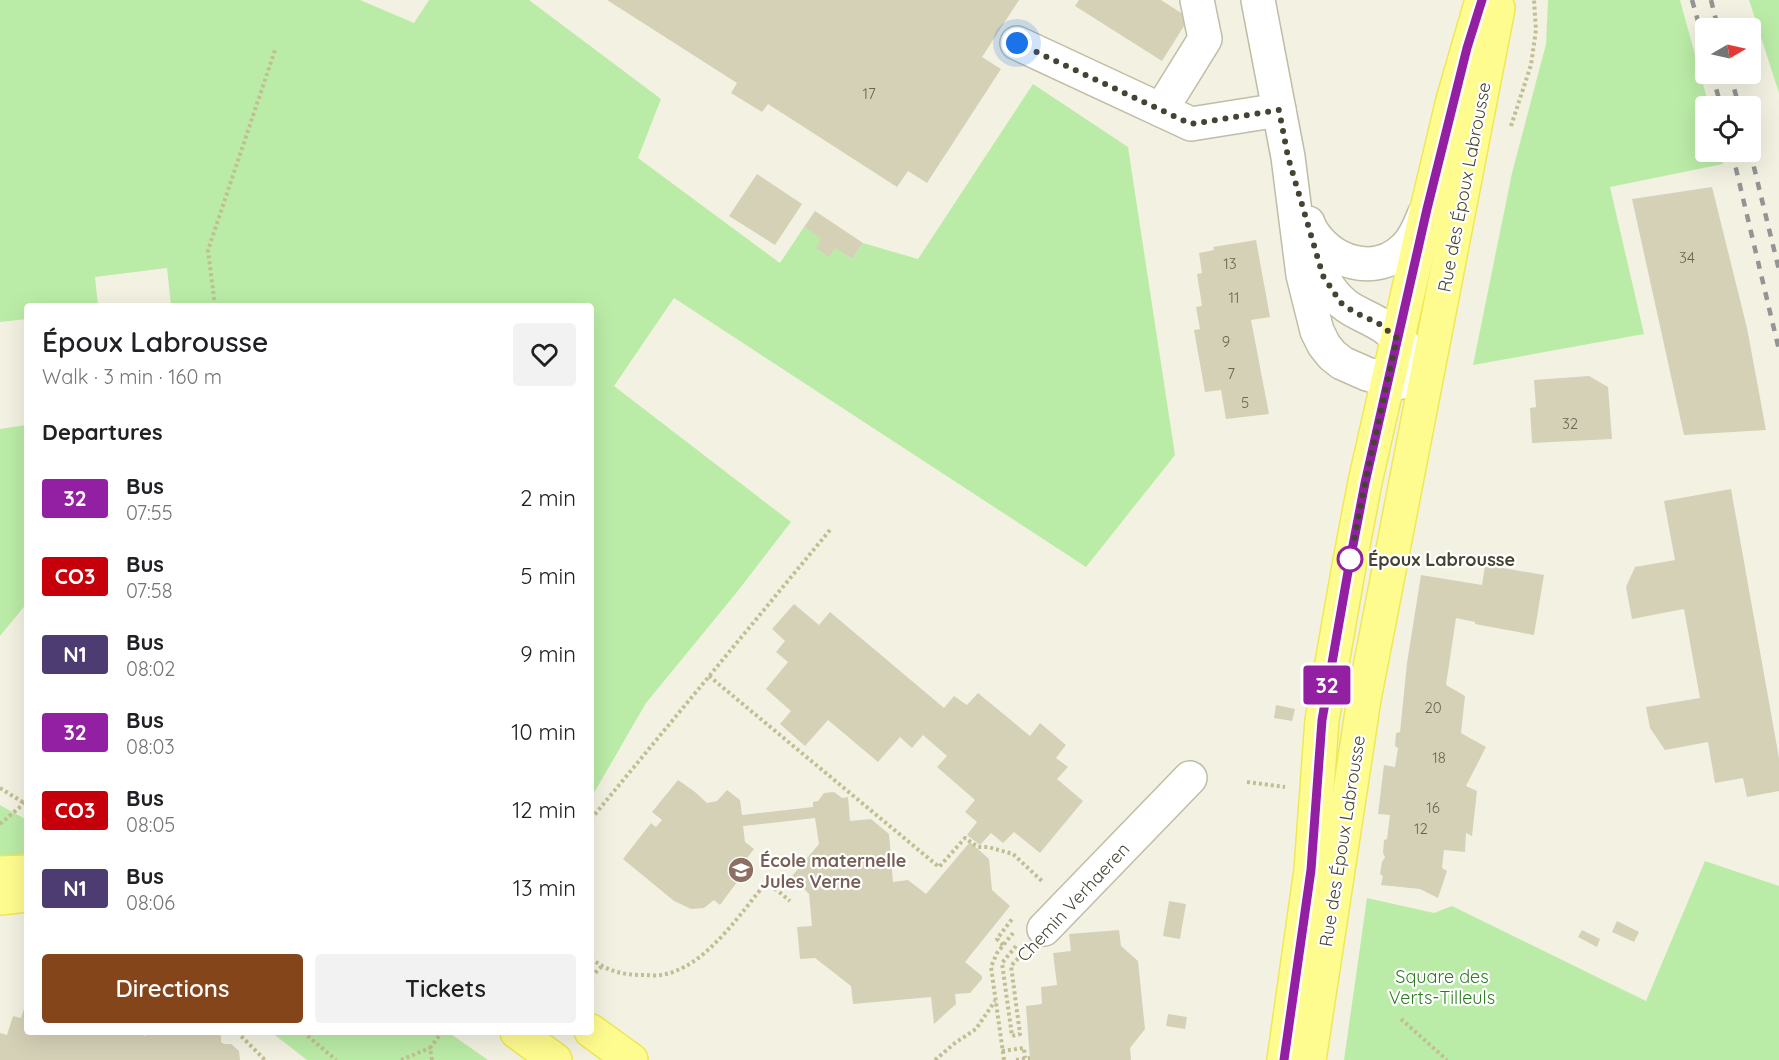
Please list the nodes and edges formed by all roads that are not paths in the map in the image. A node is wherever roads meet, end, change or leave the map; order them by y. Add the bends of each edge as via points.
1 (1197, 0) edge
2 (1258, 0) edge
3 (1482, 0) edge
4 (1500, 0) edge
5 (1017, 43) dead end
6 (1279, 110) junction
7 (1161, 111) junction
8 (1288, 157) junction
9 (1427, 209) junction
10 (1308, 224) junction
11 (1397, 338) junction
12 (1426, 375) junction
13 (1388, 381) junction
14 (1190, 778) dead end
15 (24, 872) edge
16 (0, 873) edge
17 (24, 895) edge
18 (0, 898) edge
19 (1031, 928) road end
20 (594, 1032) edge
21 (521, 1035) edge
22 (555, 1060) edge
23 (631, 1060) edge
24 (1284, 1060) edge
25 (1309, 1060) edge

1 - 7 street via 1205,39
2 - 6 street, Rue des Époux Labrousse
3 - 9 main road, Rue des Époux Labrousse
4 - 12 main road, Rue des Époux Labrousse
5 - 7 street
6 - 7 street via 1191,124
6 - 8 street, Rue des Époux Labrousse
8 - 10 street, Rue des Époux Labrousse
8 - 13 street, Rue des Époux Labrousse via 1303,275 1317,330 1324,345 1342,363
9 - 10 street, Rue des Époux Labrousse via 1416,236 1406,248 1396,256 1368,265 1348,261 1326,249
9 - 11 main road, Rue des Époux Labrousse
10 - 11 street, Rue des Époux Labrousse via 1317,261 1341,303
11 - 12 street, Rue des Époux Labrousse
11 - 13 main road, Rue des Époux Labrousse
12 - 13 street, Rue des Époux Labrousse via 1398,383
12 - 25 main road, Rue des Époux Labrousse via 1364,699
13 - 24 main road, Rue des Époux Labrousse via 1365,483 1322,720 1311,870
14 - 19 street, Chemin Verhaeren via 1067,906
15 - 16 main road
17 - 18 main road
20 - 23 main road
21 - 22 main road

